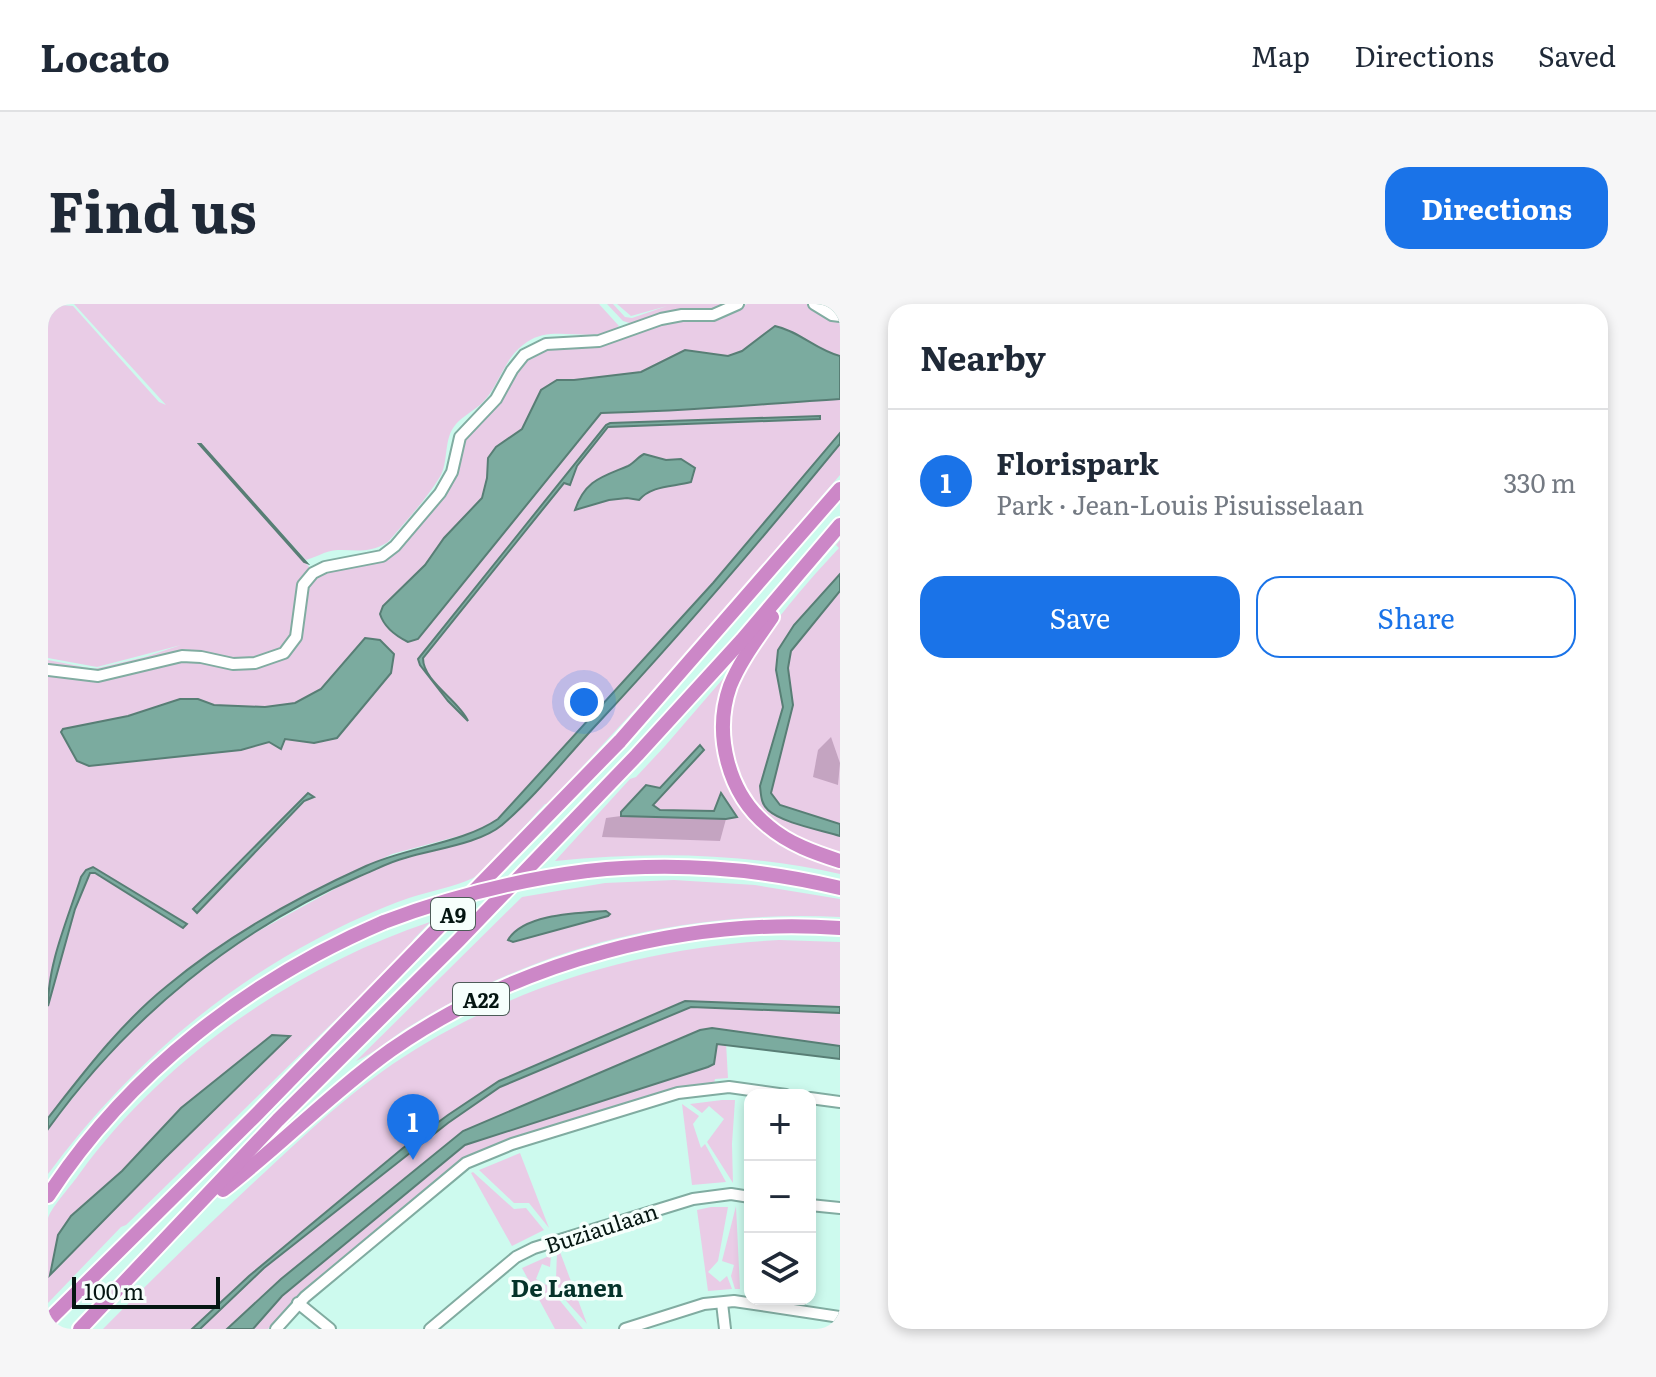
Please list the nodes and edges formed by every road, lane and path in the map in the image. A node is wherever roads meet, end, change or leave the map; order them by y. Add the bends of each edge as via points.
1 (738, 304) edge
2 (814, 304) edge
3 (840, 316) edge
4 (840, 489) edge
5 (840, 525) edge
6 (813, 556) junction
7 (48, 670) edge
8 (840, 861) edge
9 (840, 888) edge
10 (840, 928) edge
11 (744, 1089) edge
12 (816, 1099) edge
13 (840, 1102) edge
14 (48, 1196) edge
15 (744, 1196) edge
16 (816, 1206) edge
17 (840, 1208) edge
18 (185, 1219) junction
19 (298, 1303) junction
20 (722, 1303) junction
21 (840, 1317) edge
22 (48, 1321) edge
23 (80, 1329) edge
24 (276, 1329) edge
25 (330, 1329) edge
26 (430, 1329) edge
27 (625, 1329) edge
28 (725, 1329) edge

1 - 7 street via 713,315 661,319 599,341 546,344 524,355 496,399 460,437 452,472 440,493 395,546 382,556 325,567 303,585 296,637 284,653 233,664 182,656 98,676
2 - 3 street
4 - 22 highway, A9 via 620,741
5 - 6 highway, A9
6 - 8 highway via 739,666 724,708 724,747 738,790 767,826 807,850
6 - 18 highway, A9 via 548,849
9 - 14 highway, bridge via 737,870 587,871 485,889 384,922 309,958 201,1030 126,1098
10 - 18 highway, A22 via 722,930 661,939 511,985 394,1048
11 - 19 street via 678,1093 466,1163
12 - 13 street
15 - 26 street, Buziaulaan via 693,1199 534,1248
16 - 17 street
18 - 23 highway, A9
19 - 24 street
19 - 25 street
20 - 21 street
20 - 27 street
20 - 28 street

